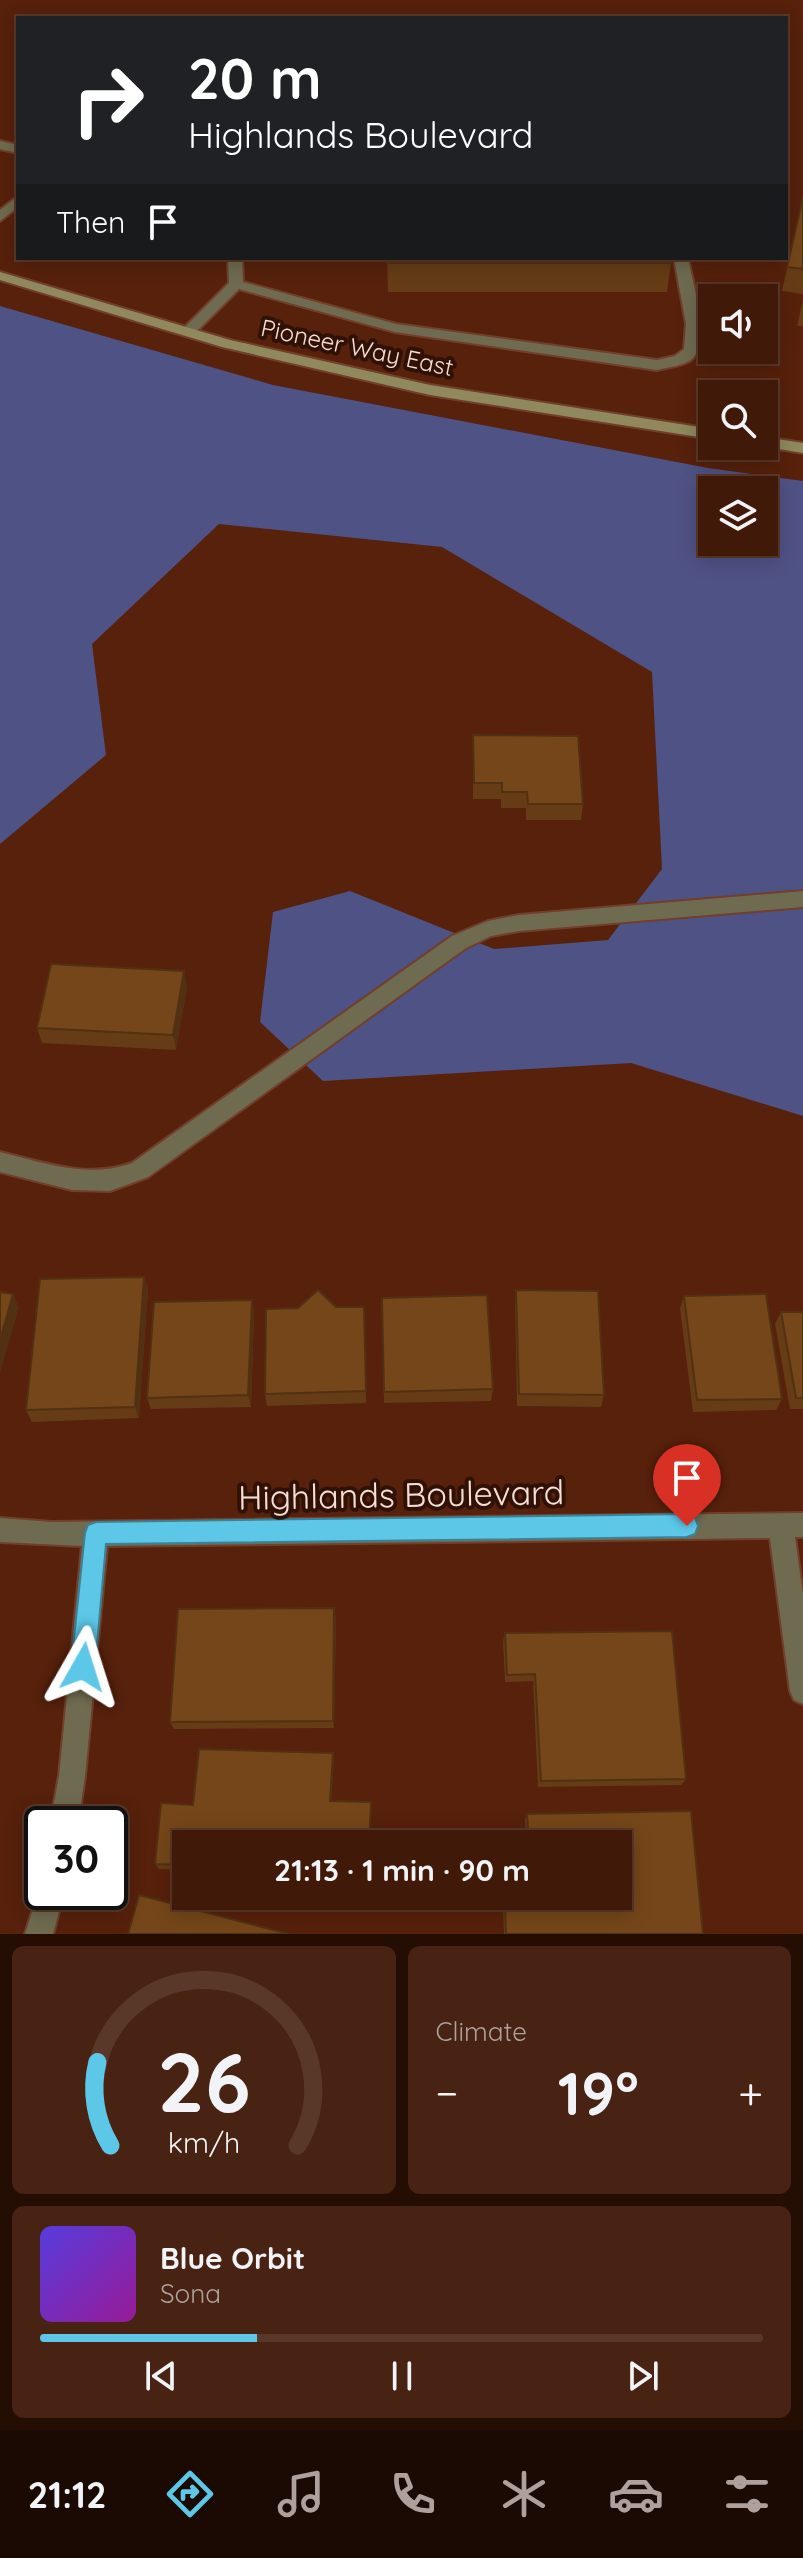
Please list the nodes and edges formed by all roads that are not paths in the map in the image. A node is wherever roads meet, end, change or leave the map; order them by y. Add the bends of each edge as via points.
1 (16, 202) edge
2 (0, 217) edge
3 (235, 260) edge
4 (681, 260) edge
5 (0, 276) edge
6 (236, 284) junction
7 (188, 332) junction
8 (698, 432) edge
9 (778, 444) edge
10 (803, 448) edge
11 (803, 899) edge
12 (0, 1162) edge
13 (792, 1525) edge
14 (0, 1530) edge
15 (96, 1533) junction
16 (803, 1691) edge
17 (67, 1806) edge
18 (45, 1910) edge
19 (39, 1934) edge

1 - 2 street
3 - 6 street
4 - 6 street via 695,337 686,356 657,365 395,328
5 - 7 street, Pioneer Way East
6 - 7 street
7 - 8 street, Pioneer Way East via 430,390
9 - 10 street
11 - 12 street via 488,929 459,942 140,1170 110,1181 72,1180
13 - 15 street, Highlands Boulevard
13 - 16 street
14 - 15 street, Highlands Boulevard
15 - 17 street
18 - 19 street

